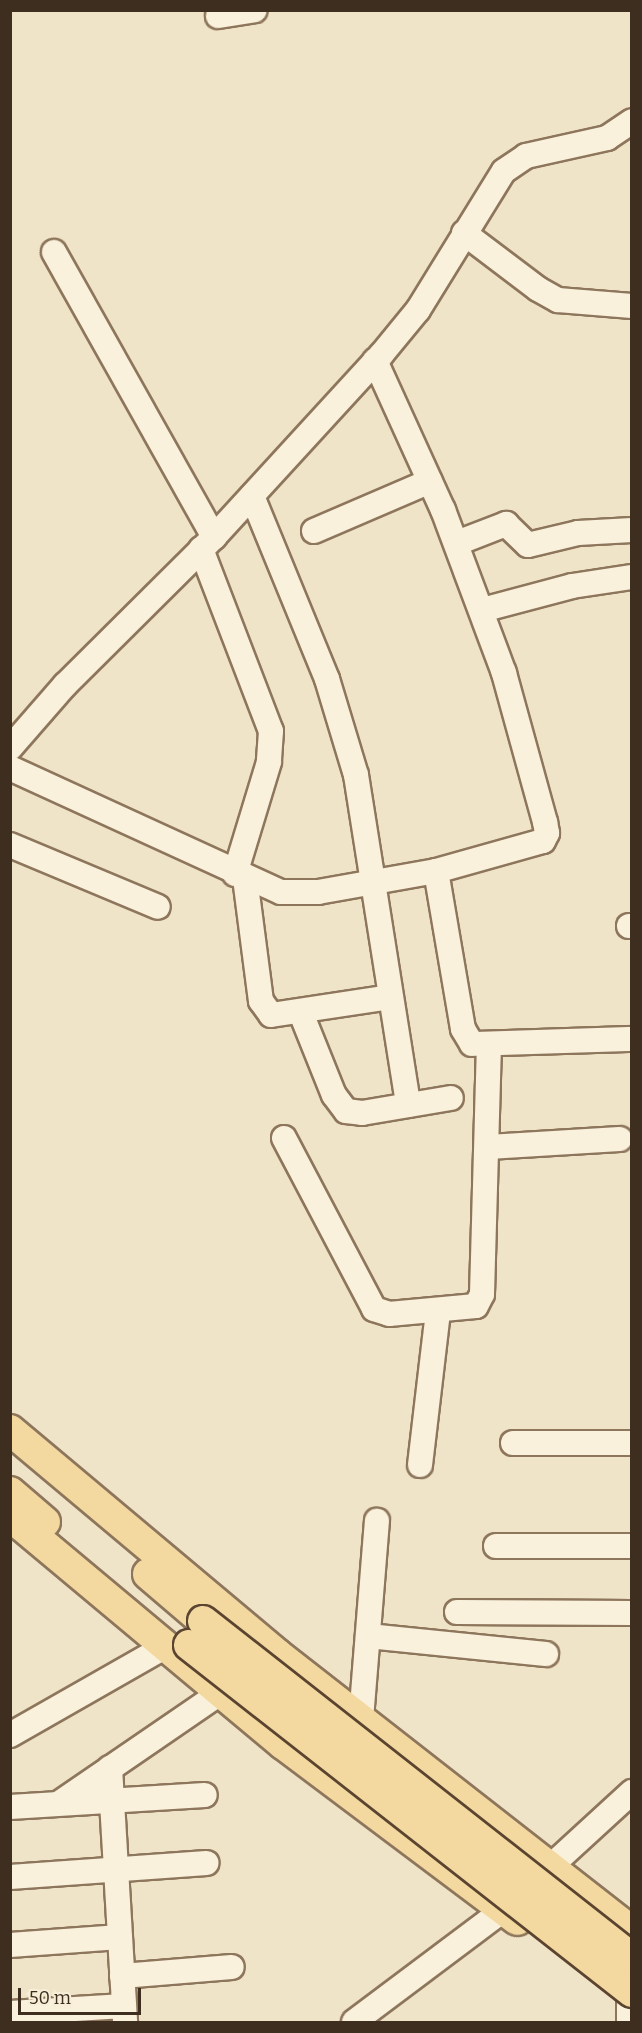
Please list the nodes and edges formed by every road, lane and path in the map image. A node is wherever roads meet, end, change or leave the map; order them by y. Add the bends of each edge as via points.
1 (255, 10) edge
2 (218, 16) dead end
3 (627, 130) edge
4 (464, 232) junction
5 (54, 252) dead end
6 (632, 306) edge
7 (375, 361) junction
8 (430, 481) junction
9 (252, 496) junction
10 (632, 530) edge
11 (314, 531) dead end
12 (208, 543) junction
13 (457, 543) junction
14 (632, 577) edge
15 (482, 610) junction
16 (10, 748) edge
17 (10, 768) edge
18 (10, 845) edge
19 (436, 871) junction
20 (240, 876) junction
21 (375, 883) junction
22 (158, 907) dead end
23 (390, 997) junction
24 (301, 1013) junction
25 (632, 1039) edge
26 (489, 1045) junction
27 (451, 1098) dead end
28 (408, 1105) junction
29 (284, 1138) dead end
30 (620, 1139) dead end
31 (488, 1147) junction
32 (438, 1311) junction
33 (10, 1430) edge
34 (513, 1443) dead end
35 (632, 1443) edge
36 (10, 1457) edge
37 (420, 1465) dead end
38 (10, 1492) edge
39 (10, 1516) edge
40 (377, 1521) dead end
41 (496, 1546) dead end
42 (632, 1546) edge
43 (458, 1612) dead end
44 (632, 1613) edge
45 (368, 1636) junction
46 (185, 1638) junction
47 (546, 1654) dead end
48 (220, 1693) junction
49 (361, 1719) junction
50 (10, 1735) edge
51 (110, 1768) junction
52 (632, 1792) edge
53 (205, 1795) dead end
54 (112, 1798) junction
55 (59, 1803) junction
56 (10, 1807) edge
57 (207, 1863) dead end
58 (550, 1867) junction
59 (116, 1869) junction
60 (10, 1877) edge
61 (503, 1910) junction
62 (632, 1931) edge
63 (120, 1937) junction
64 (10, 1945) edge
65 (632, 1958) edge
66 (232, 1967) dead end
67 (122, 1977) junction
68 (630, 2007) edge
69 (10, 2013) edge
70 (124, 2014) edge
71 (354, 2022) edge

1 - 2 street
3 - 4 street via 516,160 504,171
4 - 6 street via 558,300
4 - 7 street via 418,310
5 - 12 street
7 - 8 street
7 - 9 street
8 - 11 street
8 - 13 street
9 - 12 street
9 - 21 street via 342,723 356,775
10 - 13 street via 578,533 528,545 506,524
12 - 16 street via 64,685
12 - 20 street via 271,731 270,762
13 - 15 street
14 - 15 street via 572,586
15 - 19 street via 514,702 547,833 543,841 533,845
17 - 20 street
18 - 22 street
19 - 21 street
19 - 26 street via 463,1029 472,1044
20 - 21 street via 297,894
20 - 24 street via 265,1010 280,1016
21 - 23 street
23 - 24 street
23 - 28 street
24 - 28 street via 334,1095 346,1111 362,1113
25 - 26 street
26 - 31 street
27 - 28 street
29 - 32 street via 374,1309 389,1314
30 - 31 street
31 - 32 street via 480,1301 469,1309
32 - 37 street
33 - 49 main road via 233,1618
34 - 35 street
36 - 46 main road
38 - 46 main road
39 - 46 main road
40 - 45 street
41 - 42 street
43 - 44 street
45 - 47 street
45 - 49 street
46 - 48 main road
46 - 50 street
46 - 65 main road, bridge
46 - 68 main road, bridge
48 - 51 street
48 - 61 main road
49 - 58 main road
51 - 54 street
51 - 55 street
52 - 58 street
53 - 54 street
54 - 55 street
54 - 59 street
55 - 56 street
57 - 59 street
58 - 61 street
58 - 62 main road
59 - 60 street
59 - 63 street
61 - 68 main road
61 - 71 street
63 - 64 street
63 - 67 street
66 - 67 street
67 - 70 street
69 - 70 street

